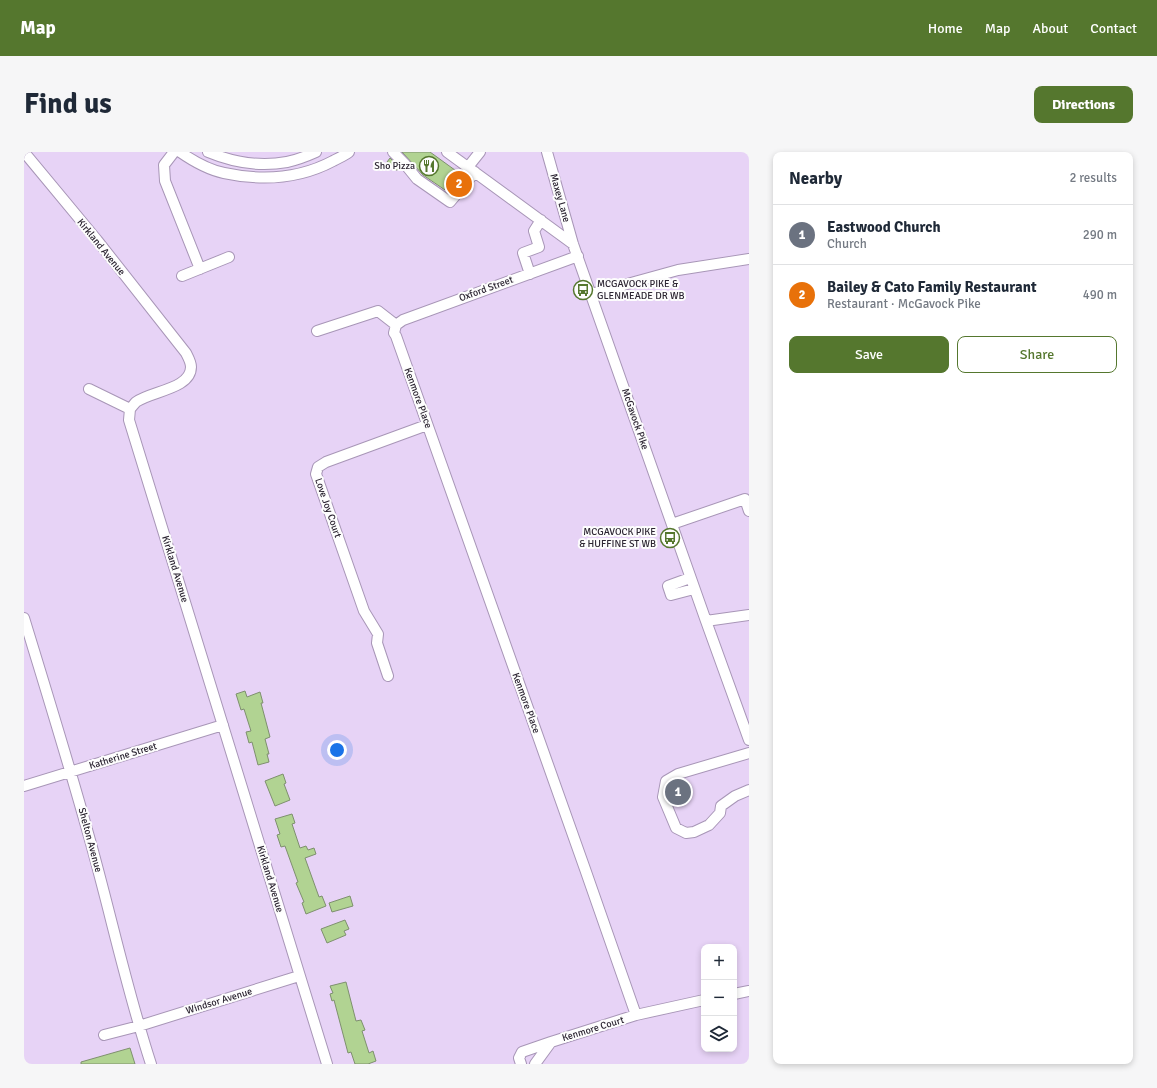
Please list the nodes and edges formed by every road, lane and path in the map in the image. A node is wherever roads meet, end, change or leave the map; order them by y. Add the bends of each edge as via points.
1 (24, 152) edge
2 (174, 152) edge
3 (180, 152) edge
4 (208, 152) edge
5 (316, 152) edge
6 (349, 152) edge
7 (393, 152) edge
8 (447, 152) edge
9 (480, 152) edge
10 (547, 152) edge
11 (472, 169) junction
12 (541, 220) junction
13 (573, 244) junction
14 (578, 256) junction
15 (229, 257) dead end
16 (749, 259) edge
17 (200, 269) junction
18 (530, 274) junction
19 (182, 276) dead end
20 (591, 294) junction
21 (396, 325) junction
22 (317, 330) dead end
23 (89, 389) dead end
24 (130, 409) junction
25 (428, 425) junction
26 (749, 511) edge
27 (672, 524) junction
28 (690, 578) junction
29 (694, 588) junction
30 (749, 615) edge
31 (24, 618) edge
32 (706, 621) junction
33 (388, 676) dead end
34 (223, 725) junction
35 (749, 740) edge
36 (749, 753) edge
37 (70, 772) junction
38 (24, 786) edge
39 (749, 790) edge
40 (299, 976) junction
41 (749, 991) edge
42 (737, 993) edge
43 (701, 1001) edge
44 (636, 1015) junction
45 (139, 1026) junction
46 (104, 1035) dead end
47 (551, 1042) junction
48 (151, 1064) edge
49 (327, 1064) edge
50 (521, 1064) edge
51 (535, 1064) edge

1 - 24 street, Kirkland Avenue via 97,240 186,353 191,364 188,378 137,402
2 - 17 street via 164,165 165,181
3 - 6 street via 202,165 223,173 266,178 309,172
4 - 5 street via 244,163 267,164 288,162
7 - 11 street via 417,179 450,202
8 - 11 street
9 - 11 street
10 - 13 street, Maxey Lane
11 - 12 street
12 - 13 street
12 - 18 street via 534,231 539,247 523,253
13 - 14 street, McGavock Pike
14 - 18 street, Oxford Street
14 - 20 street, McGavock Pike
15 - 17 street
16 - 20 street via 678,270
17 - 19 street
18 - 21 street, Oxford Street via 403,320
20 - 27 street, McGavock Pike
21 - 22 street via 378,311
21 - 25 street, Kenmore Place via 394,333
23 - 24 street
24 - 34 street, Kirkland Avenue via 130,420
25 - 33 street, Love Joy Court via 326,462 318,467 316,474 364,611 378,634 377,643
25 - 44 street, Kenmore Place
26 - 27 street via 745,499
27 - 28 street, McGavock Pike
28 - 29 street, McGavock Pike
28 - 29 street via 668,586 671,595
29 - 32 street, McGavock Pike
30 - 32 street
31 - 37 street, Shelton Avenue
32 - 35 street, McGavock Pike
34 - 37 street, Katherine Street
34 - 40 street, Kirkland Avenue
36 - 39 street via 678,774 666,781 663,797 676,828 686,833 709,825 720,813 721,806
37 - 38 street, Katherine Street
37 - 45 street, Shelton Avenue
40 - 45 street, Windsor Avenue
40 - 49 street, Kirkland Avenue
41 - 42 street
43 - 44 street
44 - 47 street, Kenmore Court
45 - 46 street, Windsor Avenue
45 - 48 street, Shelton Avenue
47 - 50 street, Kenmore Court via 522,1052 519,1058
47 - 51 street, Kenmore Court

